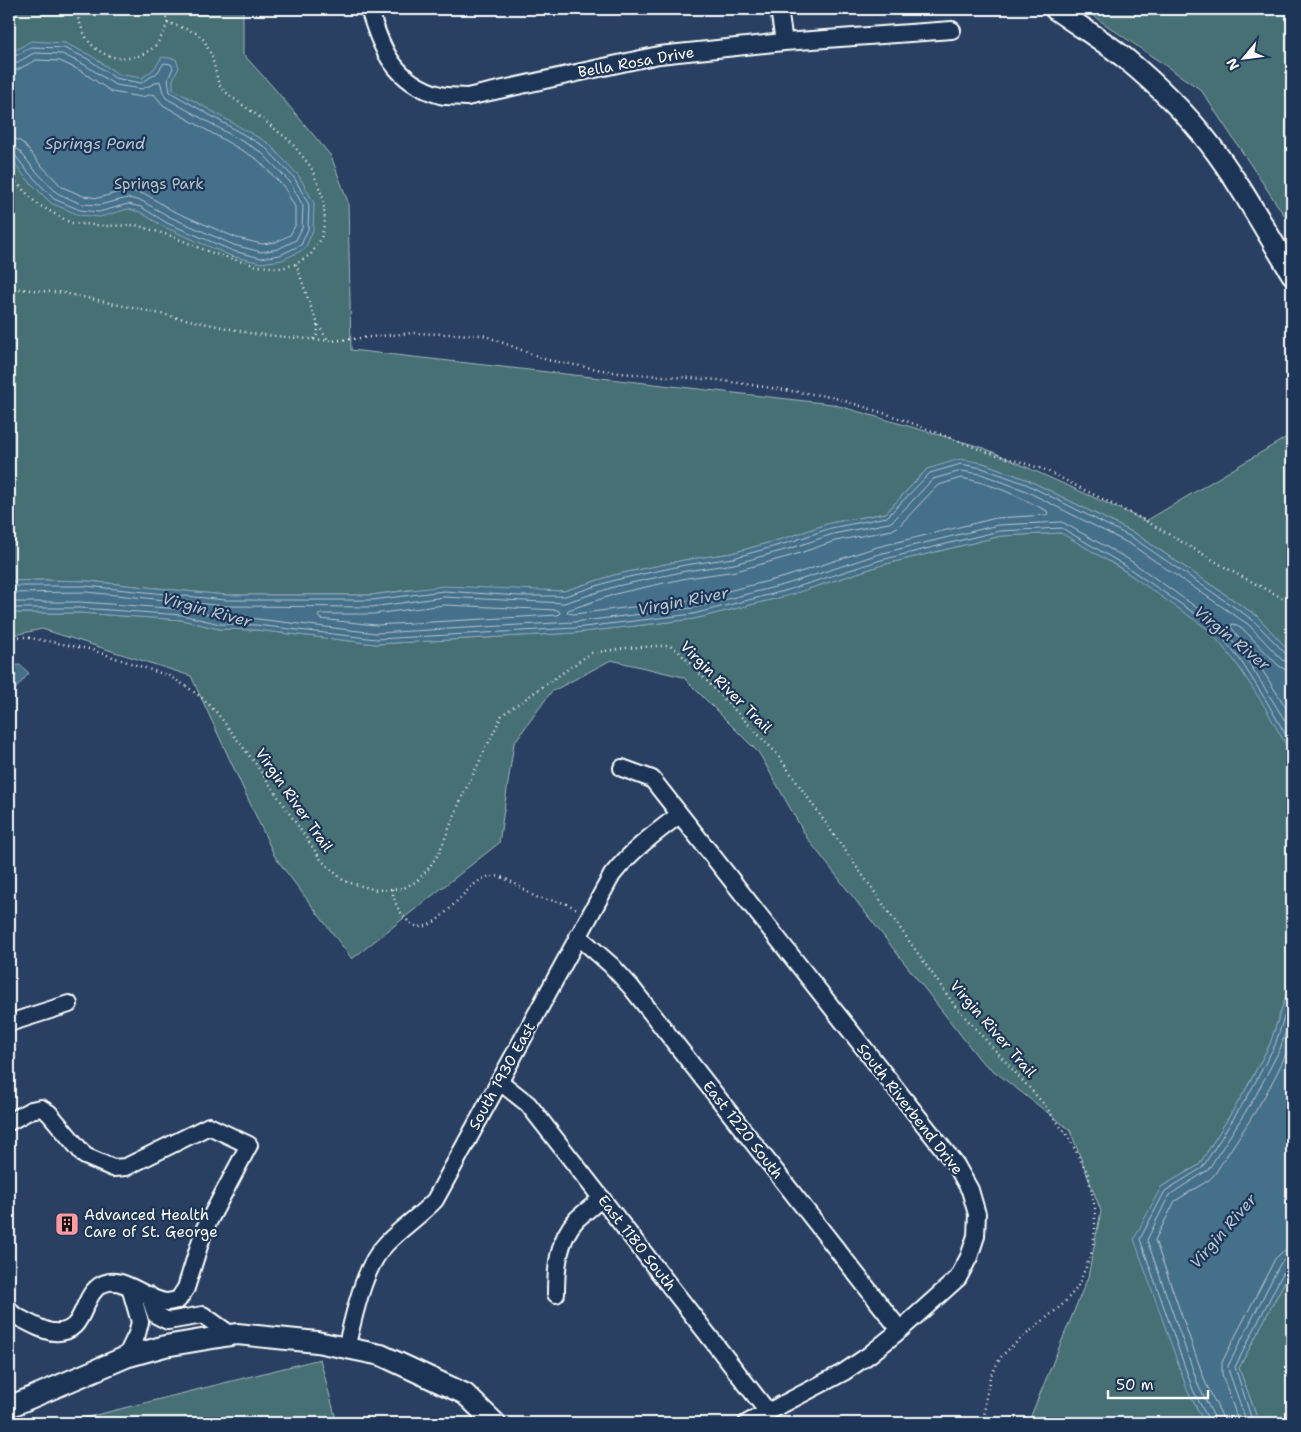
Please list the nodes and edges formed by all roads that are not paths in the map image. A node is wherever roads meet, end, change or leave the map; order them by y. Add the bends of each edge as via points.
1 (370, 9) edge
2 (779, 9) edge
3 (1055, 9) edge
4 (952, 30) dead end
5 (784, 42) junction
6 (1292, 274) edge
7 (622, 768) dead end
8 (679, 814) junction
9 (578, 936) junction
10 (69, 1004) dead end
11 (9, 1023) edge
12 (499, 1081) junction
13 (9, 1122) edge
14 (602, 1198) junction
15 (130, 1287) junction
16 (556, 1294) dead end
17 (149, 1295) junction
18 (9, 1309) edge
19 (900, 1330) junction
20 (231, 1335) junction
21 (346, 1348) junction
22 (126, 1357) junction
23 (9, 1407) edge
24 (768, 1412) junction
25 (496, 1423) edge
26 (747, 1423) edge

1 - 5 street, Bella Rosa Drive via 385,53 398,71 422,88 442,96 467,97 659,55
2 - 5 street
3 - 6 main road via 1125,59 1182,112 1209,143 1239,187
4 - 5 street, Bella Rosa Drive
7 - 8 street, South Riverbend Drive via 652,779
8 - 9 street, South 1930 East via 623,860
8 - 19 street, South Riverbend Drive via 956,1165 970,1190 977,1214 976,1236 969,1257 958,1278
9 - 12 street, South 1930 East
9 - 19 street, East 1220 South via 631,987
10 - 11 street
12 - 14 street, East 1180 South via 528,1104
12 - 21 street, South 1930 East via 435,1200 385,1245 372,1264 358,1300
13 - 17 street via 41,1108 49,1113 85,1156 113,1168 126,1168 209,1126 249,1146 204,1230 186,1288 178,1300 166,1302
14 - 16 street via 576,1220 562,1244 556,1269
14 - 24 street, East 1180 South
15 - 17 street
15 - 18 street via 108,1282 92,1292 78,1324 68,1331 52,1332 12,1314
15 - 22 street via 140,1322
17 - 20 street via 156,1315 168,1321 203,1315
19 - 24 street, South Riverbend Drive via 844,1372
20 - 21 main road via 317,1342
20 - 22 main road via 165,1346
21 - 25 main road via 381,1355 465,1394
22 - 23 main road
24 - 26 street, South Riverbend Drive

